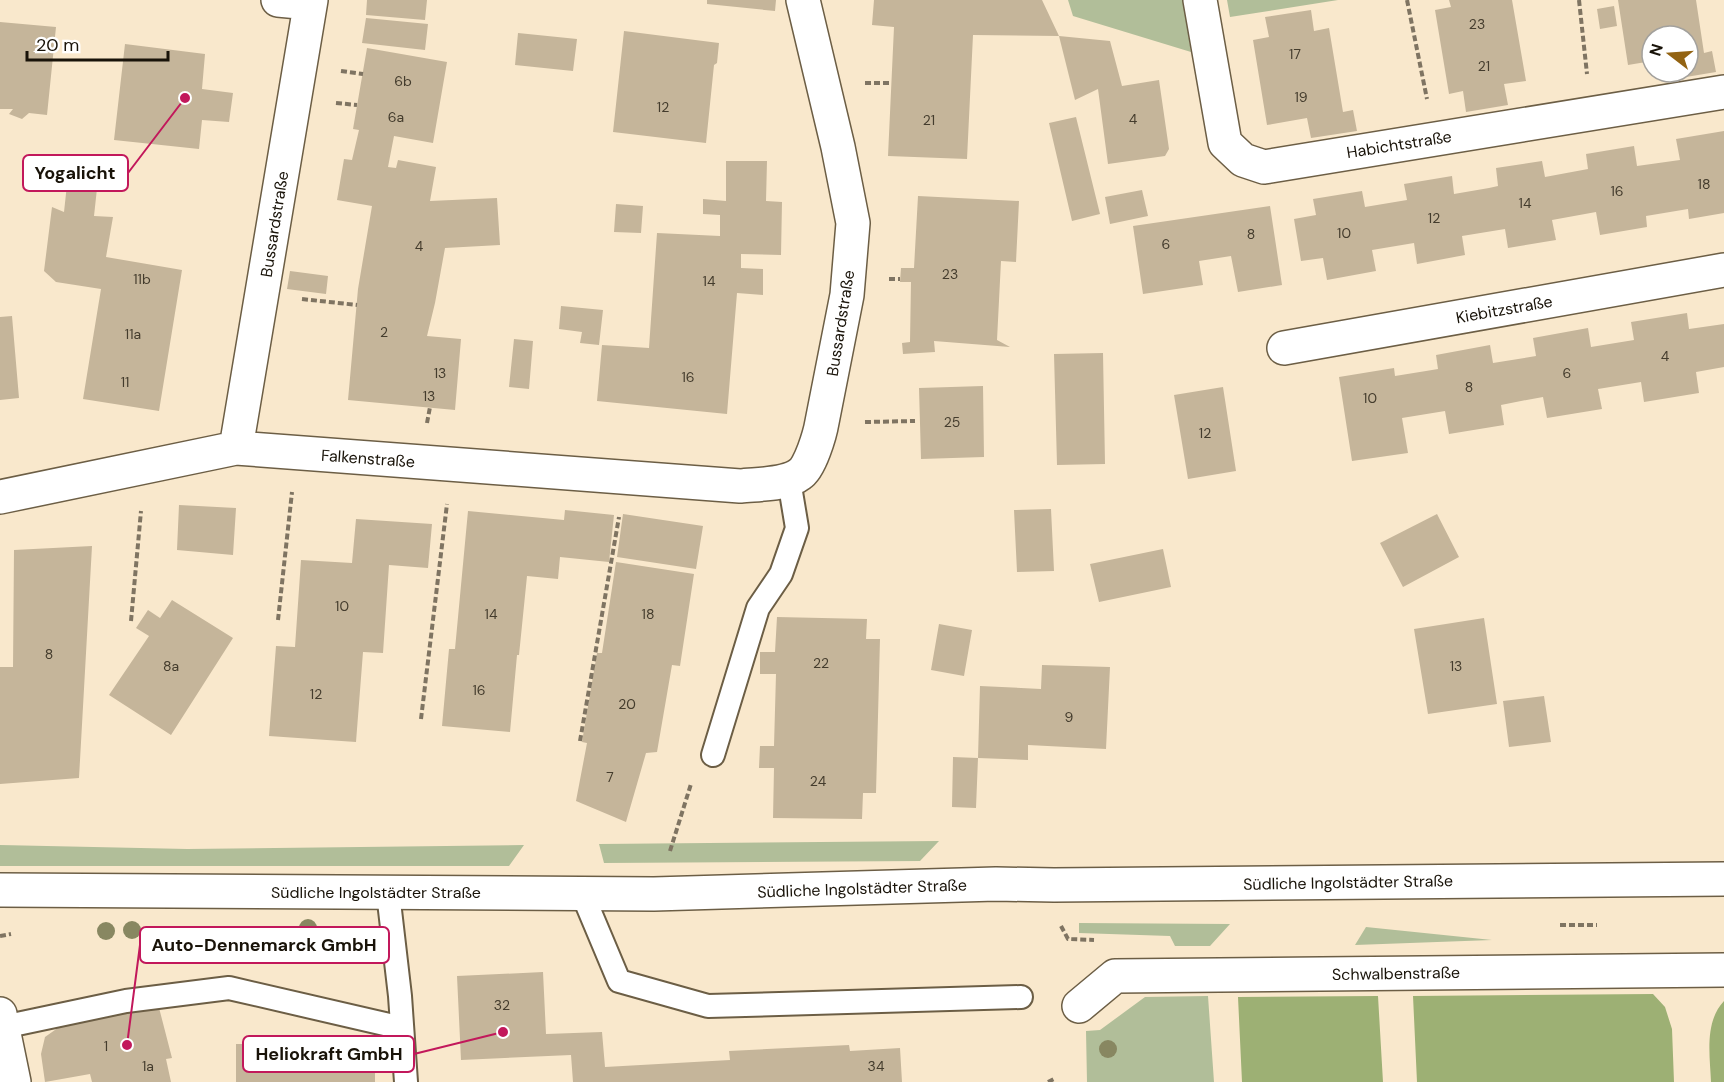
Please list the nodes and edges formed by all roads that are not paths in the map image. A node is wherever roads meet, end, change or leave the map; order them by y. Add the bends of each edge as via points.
1 (278, 0) edge
2 (803, 0) edge
3 (1200, 0) edge
4 (311, 1) edge
5 (1724, 92) edge
6 (1724, 270) edge
7 (1284, 348) dead end
8 (236, 448) junction
9 (789, 480) junction
10 (0, 498) edge
11 (715, 749) road end
12 (1724, 879) edge
13 (0, 890) edge
14 (388, 892) junction
15 (582, 893) junction
16 (1724, 970) edge
17 (1021, 997) dead end
18 (1079, 1006) dead end
19 (2, 1020) edge
20 (402, 1028) junction
21 (14, 1082) edge
22 (406, 1082) edge

1 - 4 street
2 - 9 street, Bussardstraße via 853,223 847,295 819,439 803,473
3 - 5 street, Habichtstraße via 1225,143 1243,160 1264,166
4 - 8 street, Bussardstraße
6 - 7 street, Kiebitzstraße
8 - 9 street, Falkenstraße via 740,486
8 - 10 street, Falkenstraße
9 - 11 lane via 797,528 781,574 758,608
12 - 15 street, Südliche Ingolstädter Straße via 996,884
13 - 14 street, Südliche Ingolstädter Straße
14 - 15 street, Südliche Ingolstädter Straße
14 - 20 lane
15 - 17 lane via 619,981 708,1006
16 - 18 street, Schwalbenstraße via 1115,976
19 - 20 lane via 229,988
19 - 21 street
20 - 22 lane

